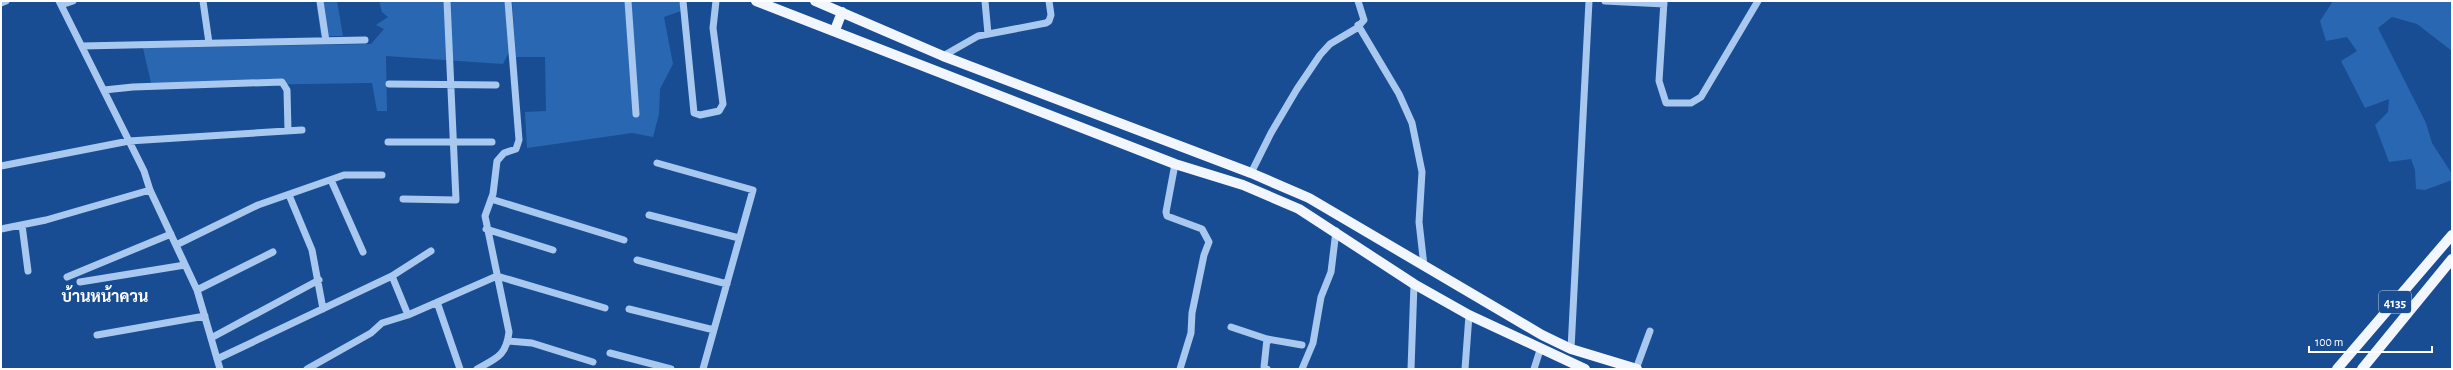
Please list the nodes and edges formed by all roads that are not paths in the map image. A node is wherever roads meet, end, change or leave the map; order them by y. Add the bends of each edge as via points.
1 (6, 1) edge
2 (73, 1) edge
3 (203, 1) edge
4 (320, 1) edge
5 (447, 1) edge
6 (508, 1) edge
7 (628, 1) edge
8 (683, 1) edge
9 (716, 1) edge
10 (756, 1) edge
11 (815, 1) edge
12 (985, 1) edge
13 (1049, 1) edge
14 (1358, 1) edge
15 (1588, 1) edge
16 (1605, 1) edge
17 (1758, 1) edge
18 (1664, 2) edge
19 (1, 3) edge
20 (60, 3) edge
21 (842, 12) junction
22 (1358, 25) junction
23 (835, 30) junction
24 (988, 34) junction
25 (365, 40) dead end
26 (326, 41) junction
27 (209, 43) junction
28 (82, 46) junction
29 (943, 56) junction
30 (389, 84) dead end
31 (451, 84) junction
32 (496, 85) dead end
33 (104, 90) junction
34 (636, 114) dead end
35 (302, 130) dead end
36 (288, 131) junction
37 (129, 141) junction
38 (388, 142) dead end
39 (454, 142) junction
40 (492, 142) dead end
41 (657, 163) dead end
42 (1175, 164) junction
43 (1, 166) edge
44 (1252, 173) junction
45 (382, 175) dead end
46 (331, 180) junction
47 (150, 190) junction
48 (289, 196) junction
49 (403, 199) dead end
50 (491, 199) junction
51 (648, 215) dead end
52 (22, 225) junction
53 (1, 229) edge
54 (486, 229) junction
55 (1336, 231) junction
56 (170, 234) junction
57 (2452, 235) edge
58 (739, 238) junction
59 (624, 240) dead end
60 (176, 245) junction
61 (553, 250) dead end
62 (432, 251) dead end
63 (273, 252) dead end
64 (363, 252) dead end
65 (2452, 259) edge
66 (637, 260) dead end
67 (185, 265) junction
68 (1424, 266) junction
69 (28, 271) dead end
70 (392, 276) junction
71 (497, 276) junction
72 (67, 277) dead end
73 (319, 280) junction
74 (80, 282) dead end
75 (727, 284) junction
76 (1414, 284) junction
77 (197, 290) junction
78 (437, 302) junction
79 (605, 308) dead end
80 (323, 309) junction
81 (629, 309) dead end
82 (408, 315) junction
83 (1469, 315) junction
84 (205, 316) junction
85 (1231, 327) dead end
86 (714, 330) junction
87 (1650, 331) dead end
88 (97, 335) dead end
89 (211, 338) junction
90 (1267, 339) junction
91 (508, 341) junction
92 (1302, 345) dead end
93 (1571, 349) junction
94 (1540, 350) junction
95 (610, 353) dead end
96 (217, 359) junction
97 (593, 362) dead end
98 (220, 369) edge
99 (307, 369) edge
100 (460, 369) edge
101 (477, 369) edge
102 (671, 369) edge
103 (703, 369) edge
104 (1180, 369) edge
105 (1267, 369) edge
106 (1302, 369) edge
107 (1411, 369) edge
108 (1465, 369) edge
109 (1534, 369) edge
110 (1585, 369) edge
111 (1637, 369) edge
112 (2337, 369) edge
113 (2362, 369) edge

1 - 19 street
2 - 20 street
3 - 27 street
4 - 26 street
5 - 31 street
6 - 50 street via 520,140 516,149 504,153 497,161
7 - 34 street
8 - 9 street via 694,113 700,115 719,111 723,104 713,28
10 - 23 main road
11 - 21 main road
12 - 24 street
13 - 24 street via 1051,15 1046,23
14 - 22 street via 1364,20
15 - 93 street
16 - 18 street
17 - 18 street via 1706,91 1691,103 1666,103 1659,82
20 - 28 street
21 - 23 main road
21 - 29 main road
22 - 44 street via 1330,44 1320,55 1278,120
22 - 68 street via 1399,94 1412,123 1422,172 1419,222
23 - 42 main road
24 - 29 street via 965,43
25 - 26 street
26 - 27 street
27 - 28 street
28 - 33 street
29 - 44 main road
30 - 31 street
31 - 32 street
31 - 39 street
33 - 36 street via 282,82 288,90
33 - 37 street
35 - 36 street
36 - 37 street
37 - 43 street
37 - 47 street
38 - 39 street
39 - 40 street
39 - 49 street via 456,200
41 - 58 street via 753,190
42 - 55 main road via 1243,186 1292,206
42 - 104 street via 1167,216 1202,229 1209,242 1192,314 1191,333
44 - 68 main road via 1309,198
45 - 46 street via 344,175
46 - 48 street
46 - 64 street
47 - 52 street
47 - 56 street
48 - 60 street via 258,205
48 - 73 street via 312,250
50 - 54 street via 485,216
50 - 59 street
51 - 58 street
52 - 53 street
52 - 69 street
54 - 61 street
54 - 71 street
55 - 76 main road
55 - 106 street via 1331,272 1321,297 1313,343
56 - 60 street
56 - 72 street
57 - 112 main road, 4135
58 - 75 street
60 - 67 street
62 - 70 street
63 - 77 street
65 - 113 main road, 4135
66 - 75 street
67 - 74 street
67 - 77 street
68 - 93 main road via 1507,317
70 - 80 street
70 - 82 street
71 - 78 street
71 - 79 street
71 - 91 street via 504,299
73 - 80 street
73 - 89 street
75 - 86 street
76 - 83 main road
76 - 107 street
77 - 84 street
78 - 82 street
78 - 100 street
80 - 96 street
81 - 86 street
82 - 99 street via 382,323 371,334
83 - 94 main road
83 - 108 street
84 - 88 street
84 - 89 street
85 - 90 street
86 - 103 street
87 - 111 street
89 - 96 street
90 - 92 street
90 - 105 street via 1264,367
91 - 97 street via 532,343
91 - 101 street via 503,354
93 - 111 main road
94 - 109 street
94 - 110 main road
95 - 102 street
96 - 98 street

